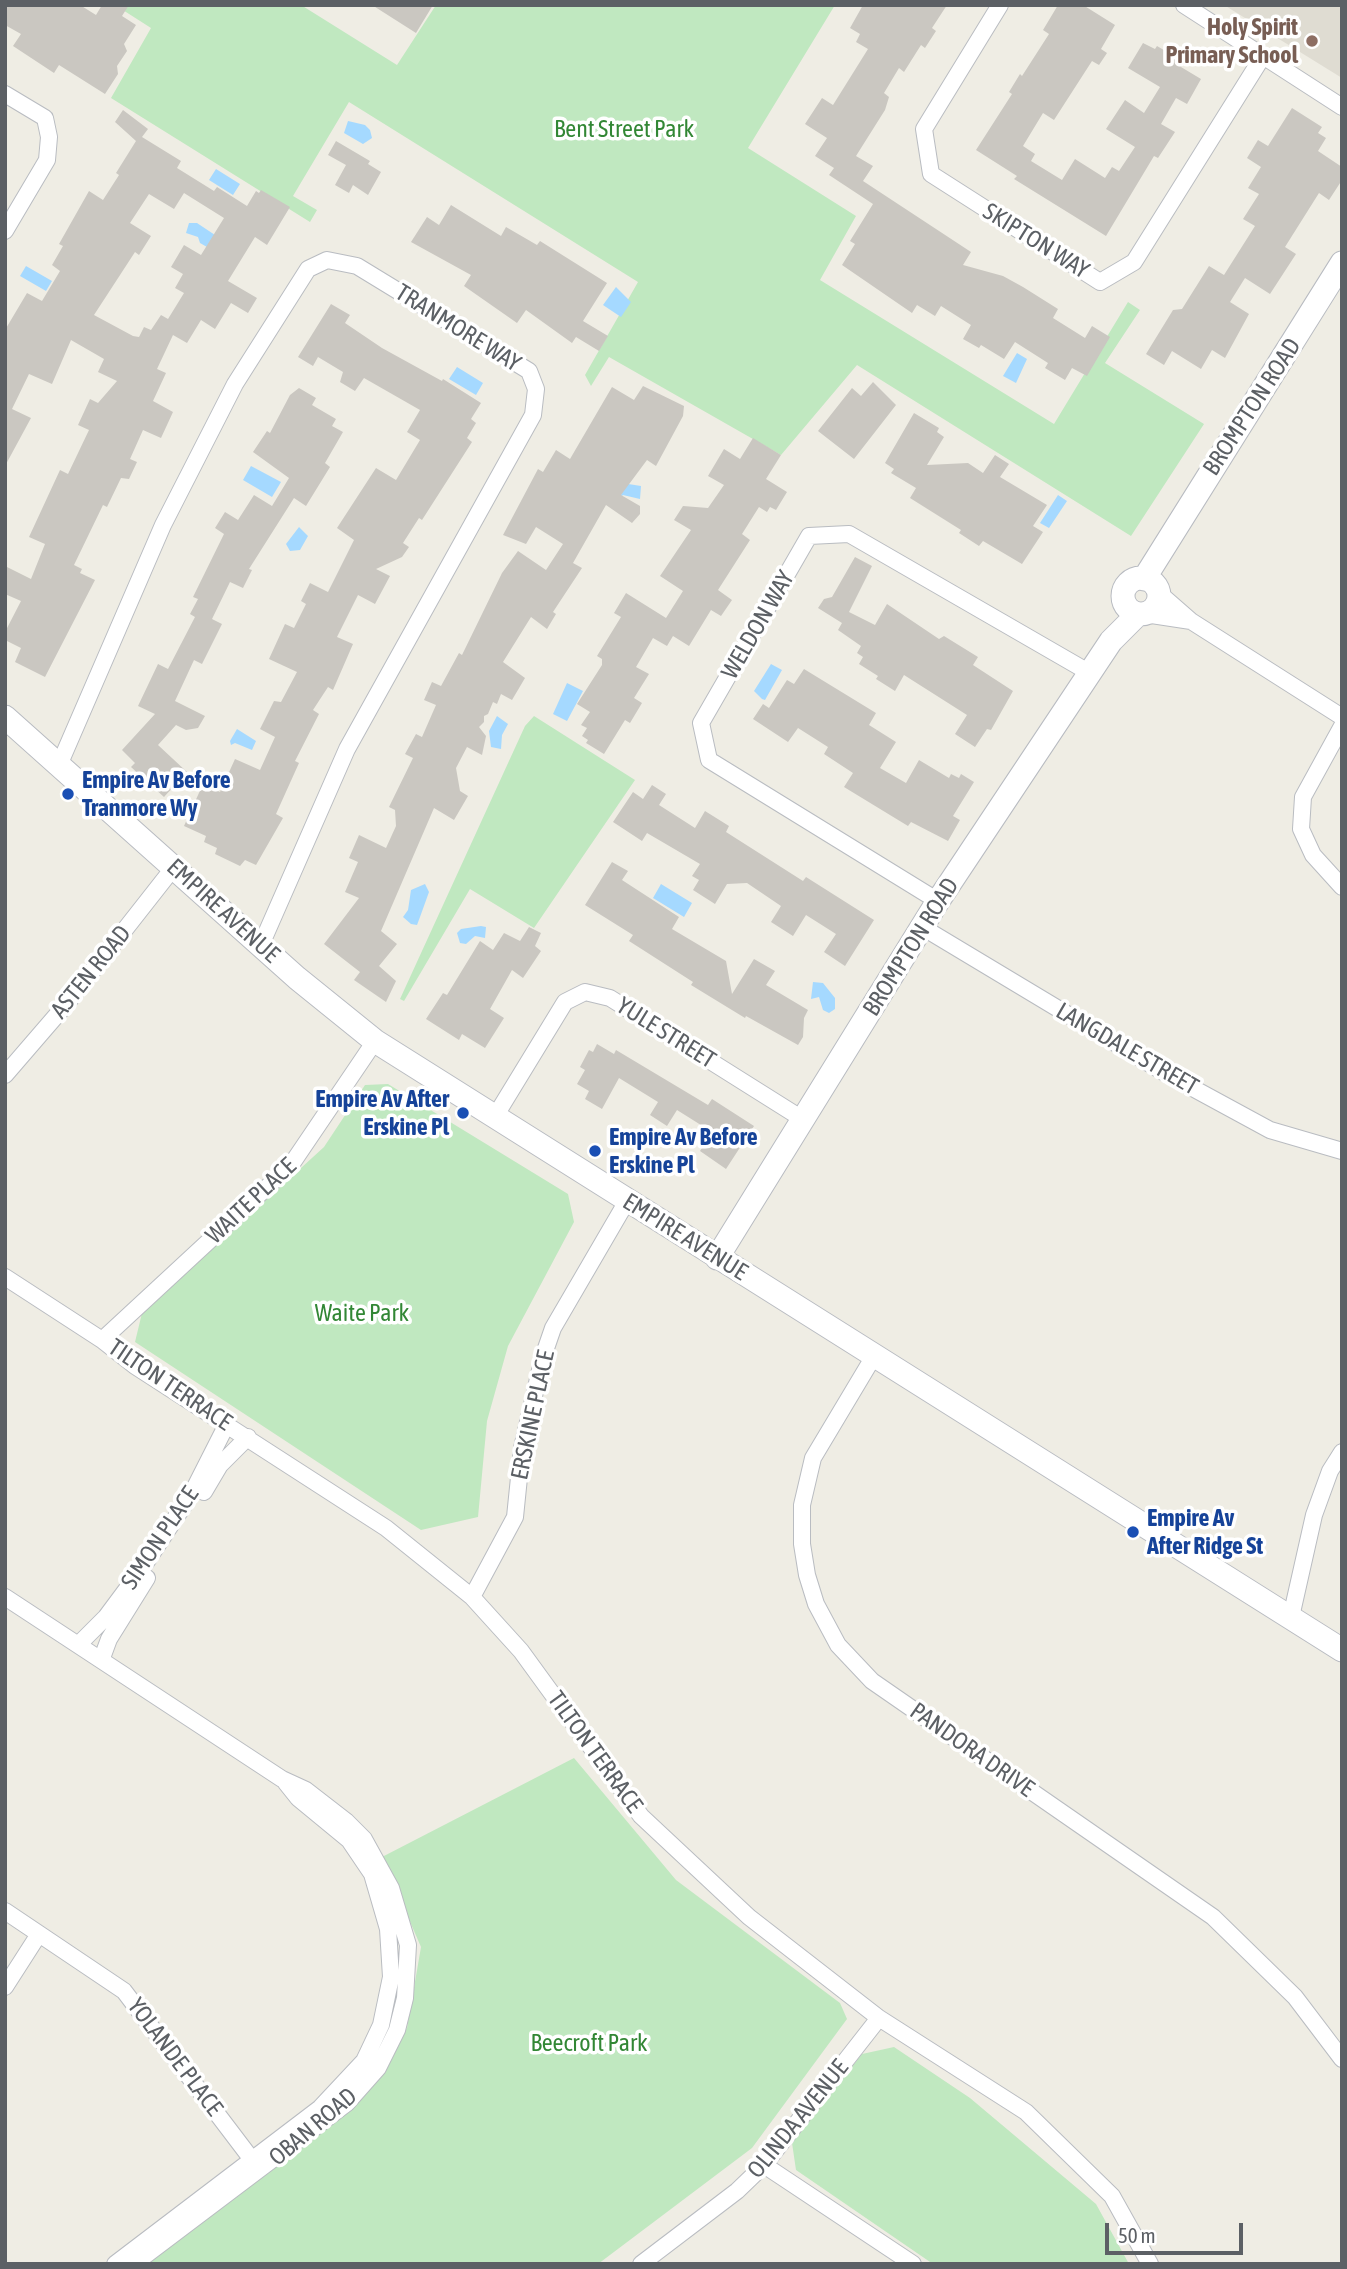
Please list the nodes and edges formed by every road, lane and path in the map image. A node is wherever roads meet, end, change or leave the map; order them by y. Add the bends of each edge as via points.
1 (1000, 5) edge
2 (1184, 5) edge
3 (1263, 56) junction
4 (5, 94) edge
5 (1342, 107) edge
6 (5, 230) edge
7 (1342, 263) edge
8 (1153, 586) junction
9 (1135, 610) junction
10 (1191, 621) junction
11 (1090, 673) junction
12 (5, 717) edge
13 (1342, 717) edge
14 (1342, 726) edge
15 (60, 763) junction
16 (174, 867) junction
17 (1342, 887) edge
18 (938, 901) junction
19 (922, 927) junction
20 (261, 945) junction
21 (375, 1041) junction
22 (5, 1075) edge
23 (496, 1115) junction
24 (804, 1120) junction
25 (1342, 1151) edge
26 (627, 1200) junction
27 (717, 1258) junction
28 (5, 1277) edge
29 (102, 1340) junction
30 (874, 1356) junction
31 (228, 1424) junction
32 (248, 1437) junction
33 (1342, 1452) edge
34 (5, 1597) edge
35 (472, 1597) junction
36 (1291, 1617) junction
37 (79, 1644) junction
38 (1342, 1650) edge
39 (102, 1658) junction
40 (5, 1911) edge
41 (39, 1934) junction
42 (5, 1987) edge
43 (879, 2018) junction
44 (1342, 2059) edge
45 (256, 2164) junction
46 (764, 2165) junction
47 (114, 2264) edge
48 (134, 2264) edge
49 (641, 2264) edge
50 (913, 2264) edge
51 (1150, 2264) edge

1 - 3 street, SKIPTON WAY via 924,129 931,174 1100,282 1134,262
2 - 3 street
3 - 5 street
4 - 6 street via 45,118 49,137 47,160
7 - 8 street, BROMPTON ROAD via 1163,551
8 - 9 street via 1156,606
8 - 9 street via 1137,579 1126,586
8 - 10 street
9 - 10 street
9 - 11 street, BROMPTON ROAD
10 - 13 street
11 - 18 street, BROMPTON ROAD
11 - 18 street, WELDON WAY via 849,534 809,536 701,723 709,760
12 - 15 street, EMPIRE AVENUE
14 - 17 street via 1303,797 1301,829 1313,855
15 - 16 street, EMPIRE AVENUE
15 - 20 street, TRANMORE WAY via 169,514 234,384 308,268 327,260 357,265 529,371 536,388 533,415 348,749
16 - 20 street, EMPIRE AVENUE
16 - 22 street, ASTEN ROAD
18 - 19 street, BROMPTON ROAD
19 - 24 street, BROMPTON ROAD
19 - 25 street, LANGDALE STREET via 1165,1073 1270,1130
20 - 21 street, EMPIRE AVENUE
21 - 23 street, EMPIRE AVENUE
21 - 29 street, WAITE PLACE via 291,1165
23 - 24 street, YULE STREET via 565,1002 584,992 610,998
23 - 26 street, EMPIRE AVENUE
24 - 27 street, BROMPTON ROAD
26 - 27 street, EMPIRE AVENUE
26 - 35 street, ERSKINE PLACE via 553,1328 522,1448 515,1517
27 - 30 street, EMPIRE AVENUE
28 - 29 street, TILTON TERRACE
29 - 31 street, TILTON TERRACE
30 - 36 street, EMPIRE AVENUE
30 - 44 street, PANDORA DRIVE via 813,1458 802,1505 807,1575 816,1604 838,1645 872,1681 1213,1917 1295,1997
31 - 32 street, TILTON TERRACE
31 - 37 street, SIMON PLACE via 192,1493 148,1559 106,1617
32 - 35 street, TILTON TERRACE via 386,1528
32 - 39 street, SIMON PLACE via 220,1465 140,1588
33 - 36 street via 1314,1515
34 - 37 street, OBAN ROAD
35 - 43 street, TILTON TERRACE via 521,1651 641,1816 749,1917
36 - 38 street, EMPIRE AVENUE
37 - 39 street, OBAN ROAD
39 - 45 street, OBAN ROAD via 282,1779 306,1790 364,1839 391,1888 408,1945 409,1969 397,2030 378,2068 348,2103
40 - 41 street, YOLANDE PLACE
41 - 42 street
41 - 45 street, YOLANDE PLACE via 124,1990
43 - 46 street, OLINDA AVENUE
43 - 51 street, TILTON TERRACE via 1026,2112 1112,2196
45 - 47 street, OBAN ROAD
45 - 48 street, OBAN ROAD
46 - 49 street, OLINDA AVENUE
46 - 50 street

